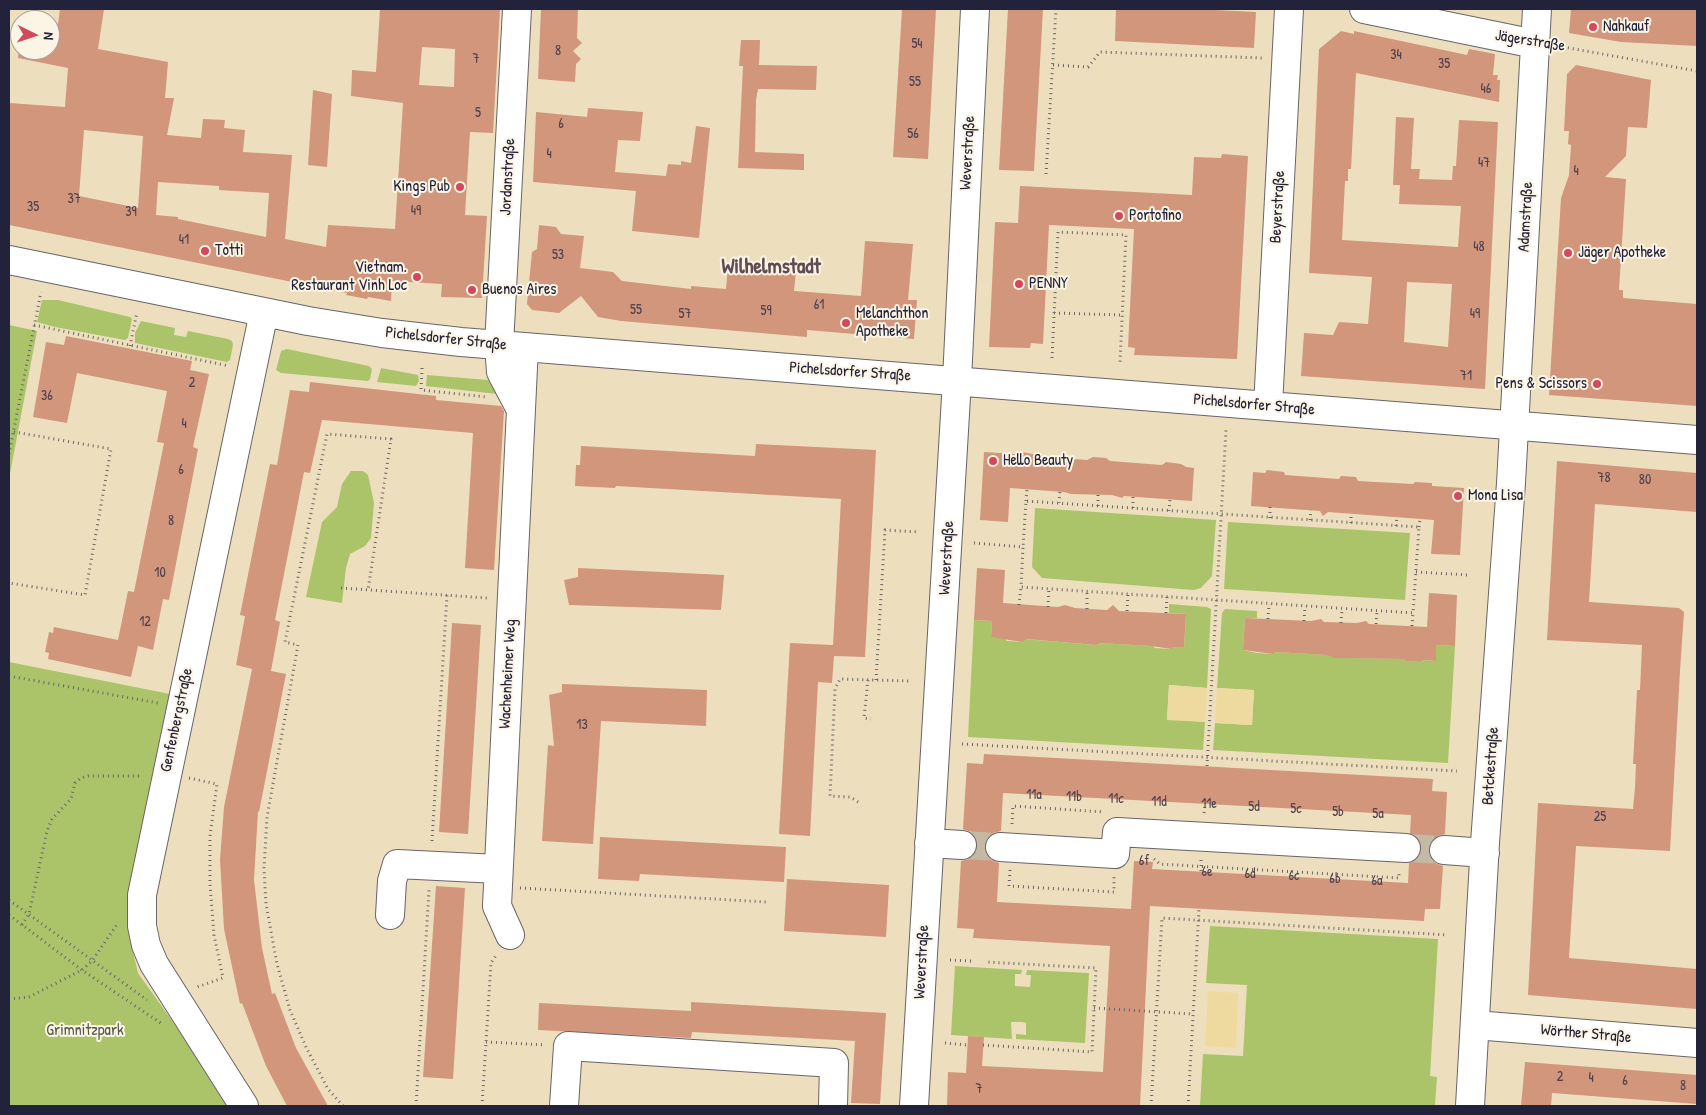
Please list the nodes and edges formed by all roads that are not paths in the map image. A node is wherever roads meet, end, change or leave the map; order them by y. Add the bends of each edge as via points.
1 (517, 9) edge
2 (975, 9) edge
3 (1289, 9) edge
4 (1364, 9) edge
5 (1537, 9) edge
6 (1535, 44) junction
7 (9, 260) edge
8 (264, 312) junction
9 (512, 346) junction
10 (957, 380) junction
11 (1268, 406) junction
12 (1515, 425) junction
13 (1697, 440) edge
14 (929, 844) junction
15 (962, 845) tunnel mouth
16 (1000, 847) tunnel mouth
17 (1406, 848) tunnel mouth
18 (1444, 850) tunnel mouth
19 (1485, 853) junction
20 (505, 878) junction
21 (390, 915) dead end
22 (510, 935) road end
23 (1475, 1025) junction
24 (1697, 1043) edge
25 (244, 1106) edge
26 (564, 1106) edge
27 (833, 1106) edge
28 (914, 1106) edge
29 (1470, 1106) edge

1 - 9 street, Jordanstraße
2 - 10 street, Weverstraße
3 - 11 street, Beyerstraße
4 - 6 street, Jägerstraße
5 - 6 street, Adamstraße
6 - 12 street, Adamstraße
7 - 8 street, Pichelsdorfer Straße
8 - 9 street, Pichelsdorfer Straße via 382,333
8 - 25 street, Genfenbergstraße via 142,895 142,926 154,964
9 - 10 street, Pichelsdorfer Straße
9 - 20 street, Wachenheimer Weg via 521,409
10 - 11 street, Pichelsdorfer Straße
10 - 14 street, Weverstraße
11 - 12 street, Pichelsdorfer Straße
12 - 13 street, Pichelsdorfer Straße
12 - 19 street, Betckestraße
14 - 15 street
14 - 28 street, Weverstraße
16 - 17 street via 1116,854 1117,832
18 - 19 street
19 - 23 street, Betckestraße
20 - 21 street via 397,864 392,881
20 - 22 street, Wachenheimer Weg via 497,906
23 - 24 street, Wörther Straße
23 - 29 street, Betckestraße
26 - 27 street via 568,1046 834,1063

